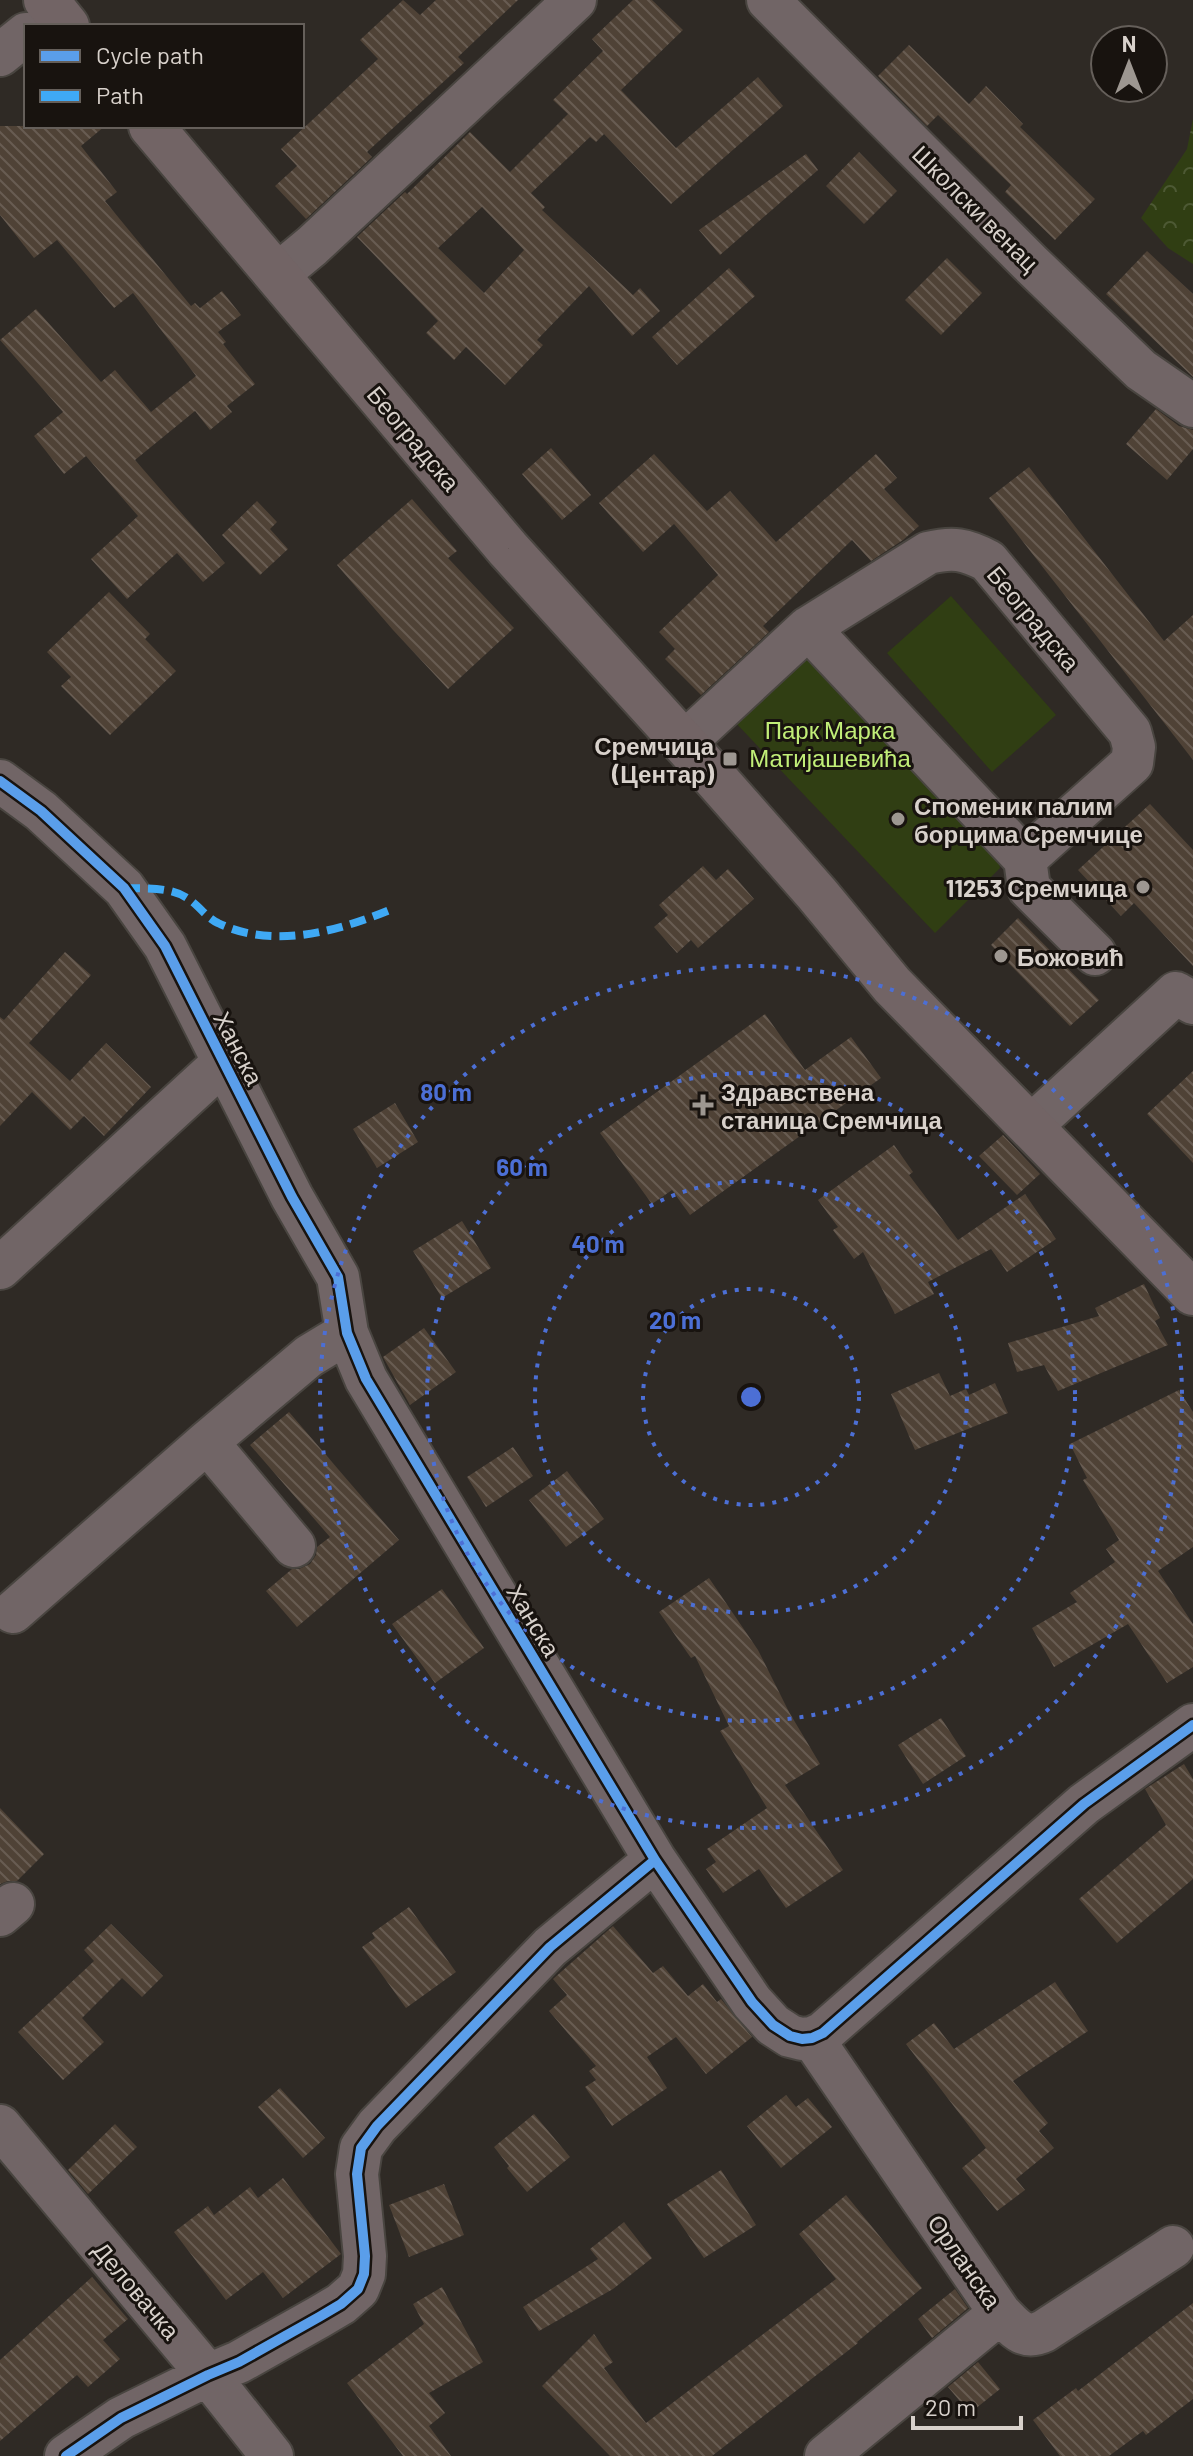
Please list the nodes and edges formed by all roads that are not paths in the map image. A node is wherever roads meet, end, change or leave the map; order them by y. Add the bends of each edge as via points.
1 (575, 0) edge
2 (768, 0) edge
3 (24, 36) edge
4 (0, 55) edge
5 (153, 128) edge
6 (277, 275) junction
7 (1193, 406) edge
8 (808, 628) junction
9 (684, 743) junction
10 (0, 781) edge
11 (1025, 859) junction
12 (1095, 954) dead end
13 (1193, 1003) edge
14 (224, 1062) junction
15 (1031, 1126) junction
16 (0, 1268) edge
17 (1193, 1293) edge
18 (347, 1333) junction
19 (207, 1442) junction
20 (294, 1546) dead end
21 (13, 1612) dead end
22 (1193, 1725) edge
23 (655, 1860) junction
24 (812, 2038) junction
25 (0, 2126) edge
26 (1173, 2247) dead end
27 (1000, 2313) junction
28 (208, 2375) junction
29 (66, 2456) edge
30 (272, 2456) edge
31 (826, 2456) edge

1 - 6 street
2 - 7 street, Школски венац via 1141,370
3 - 4 street
5 - 6 main road, Београдска
6 - 9 main road, Београдска via 508,549
8 - 9 street, Београдска
8 - 11 street
8 - 11 street, Београдска via 928,553 950,548 988,561 1130,732 1134,747 1132,763
9 - 15 main road, Београдска via 892,985
10 - 14 street, Ханска via 41,811 124,888 165,946
11 - 12 street via 1029,888
13 - 15 street via 1176,993
14 - 16 street
14 - 18 street, Ханска via 338,1277
15 - 17 main road, Београдска
18 - 19 street via 309,1356
18 - 23 street, Ханска via 366,1379
19 - 20 street
19 - 21 street
22 - 24 street via 1084,1804 836,2024
23 - 24 street, Ханска via 762,2013 790,2036
23 - 28 street via 550,1947 361,2148 357,2174 365,2256 358,2289 319,2317
24 - 27 street, Орланска
25 - 28 street, Деловачка
26 - 27 street, Орланска via 1036,2335 1018,2332
27 - 31 street
28 - 29 street via 121,2418
28 - 30 street, Деловачка

